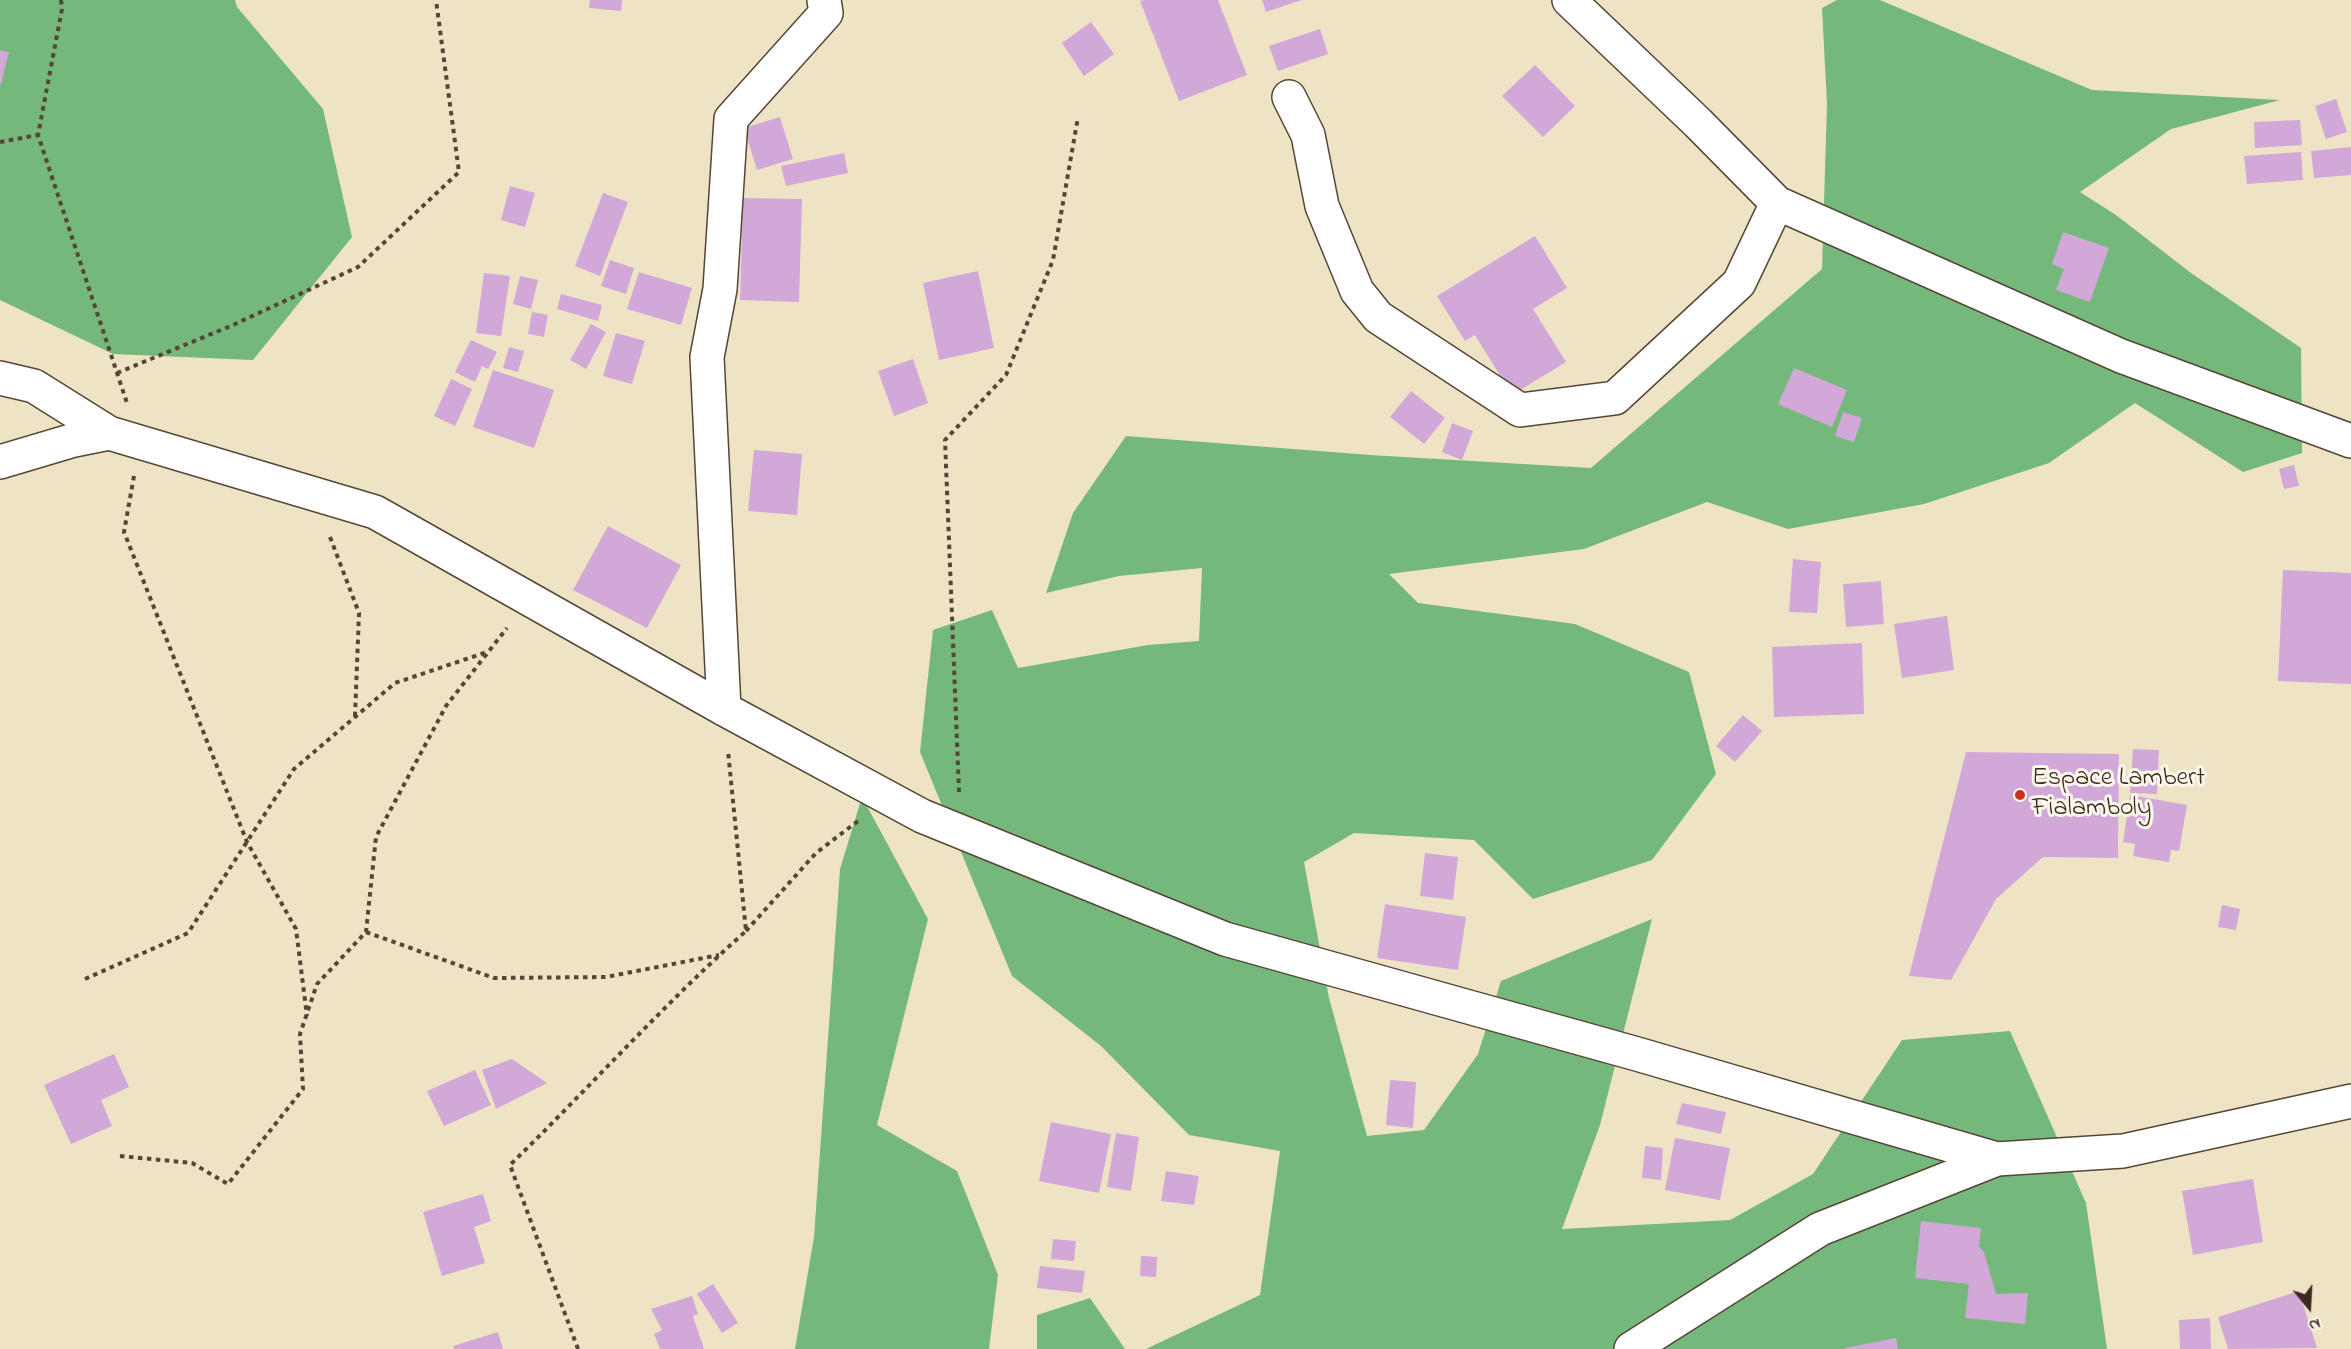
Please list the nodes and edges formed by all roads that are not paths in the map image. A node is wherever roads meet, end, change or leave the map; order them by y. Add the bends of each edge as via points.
1 (824, 0) edge
2 (1569, 0) edge
3 (1289, 97) dead end
4 (1777, 203) junction
5 (0, 378) edge
6 (109, 433) junction
7 (2351, 441) edge
8 (0, 462) edge
9 (724, 709) junction
10 (2351, 1101) edge
11 (1997, 1159) junction
12 (1631, 1349) edge

1 - 9 street via 825,13 731,119 720,288 707,357
2 - 4 street
3 - 4 street via 1308,135 1322,206 1357,291 1378,317 1520,410 1615,398 1739,283
4 - 7 street via 2121,356
5 - 6 street via 34,386
6 - 8 street
6 - 9 street via 375,512
9 - 11 street via 960,832 1225,939
10 - 11 street via 2123,1150
11 - 12 street via 1820,1229

